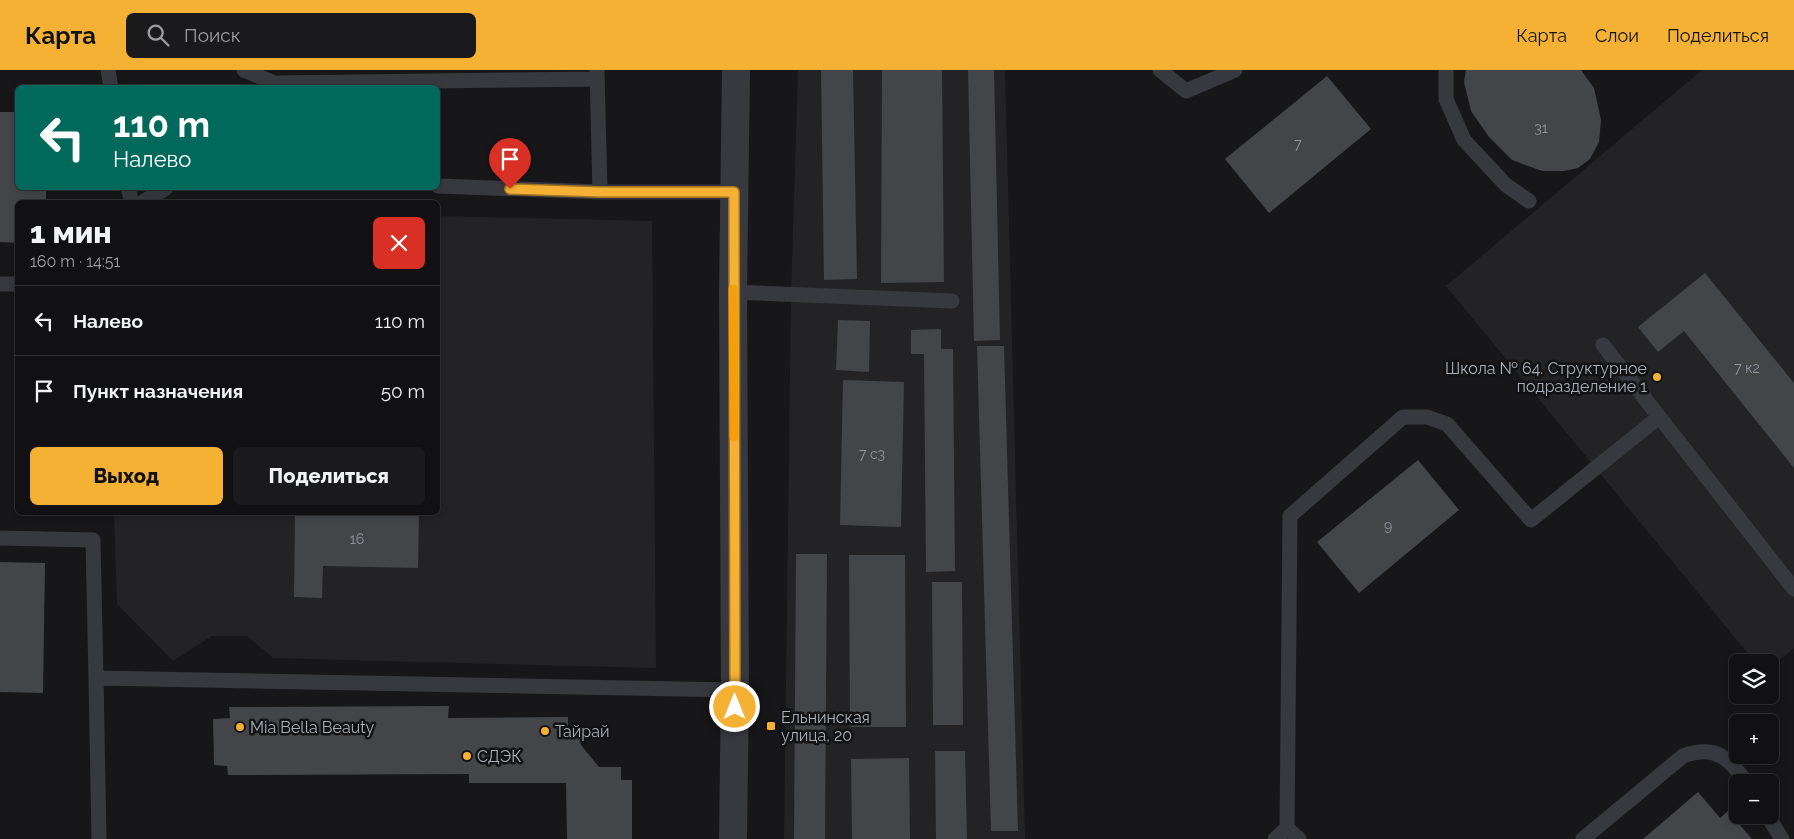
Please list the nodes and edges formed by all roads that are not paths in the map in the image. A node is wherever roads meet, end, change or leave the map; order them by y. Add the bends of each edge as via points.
1 (108, 70) edge
2 (244, 70) edge
3 (736, 70) edge
4 (1160, 70) edge
5 (1235, 70) edge
6 (1446, 70) edge
7 (597, 75) edge
8 (110, 85) edge
9 (440, 186) edge
10 (163, 190) edge
11 (600, 192) junction
12 (734, 192) junction
13 (146, 200) edge
14 (1529, 201) dead end
15 (0, 284) edge
16 (15, 284) edge
17 (733, 292) junction
18 (952, 301) dead end
19 (1603, 345) dead end
20 (1659, 417) junction
21 (0, 538) edge
22 (1794, 589) edge
23 (96, 678) junction
24 (736, 690) junction
25 (1740, 774) edge
26 (1773, 824) edge
27 (1287, 828) junction
28 (99, 839) edge
29 (733, 839) edge
30 (1275, 839) edge
31 (1299, 839) edge
32 (1582, 839) edge
33 (1782, 839) edge

1 - 8 lane
2 - 7 lane via 274,83
3 - 12 street
4 - 5 lane via 1186,91
6 - 14 lane via 1446,99 1464,140 1506,185
7 - 11 lane
9 - 11 lane
10 - 13 lane
11 - 12 lane
12 - 17 street
15 - 16 lane
17 - 18 lane
17 - 24 street
19 - 20 lane
20 - 22 lane
20 - 27 lane via 1531,520 1447,424 1427,417 1404,417 1290,516
21 - 23 lane via 93,540
23 - 24 lane
23 - 28 lane
24 - 29 street
25 - 32 lane via 1720,754 1699,750 1682,756
26 - 33 lane
27 - 30 lane
27 - 31 lane

